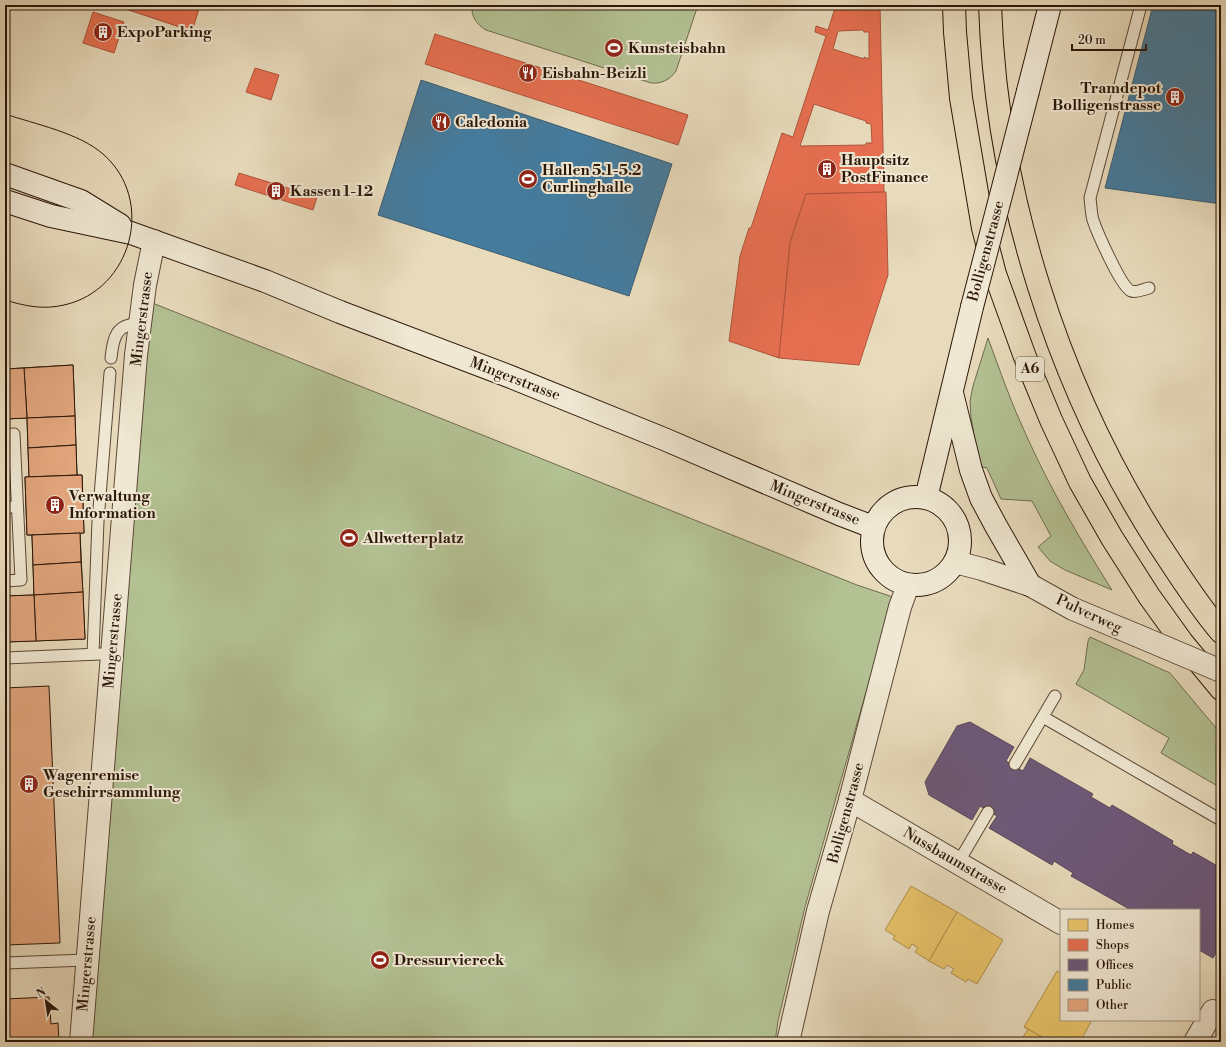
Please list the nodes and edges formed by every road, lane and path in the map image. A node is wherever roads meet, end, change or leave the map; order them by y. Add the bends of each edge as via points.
1 (954, 5) edge
2 (990, 5) edge
3 (1050, 5) edge
4 (1141, 5) edge
5 (5, 174) edge
6 (5, 201) edge
7 (131, 232) junction
8 (154, 242) junction
9 (1149, 288) dead end
10 (140, 324) junction
11 (111, 358) dead end
12 (110, 373) dead end
13 (952, 393) junction
14 (5, 434) edge
15 (926, 498) junction
16 (5, 507) edge
17 (17, 507) junction
18 (873, 527) junction
19 (955, 562) junction
20 (5, 581) edge
21 (908, 585) junction
22 (1030, 585) junction
23 (1221, 632) edge
24 (103, 655) junction
25 (5, 658) edge
26 (1221, 670) edge
27 (1221, 689) edge
28 (1055, 696) dead end
29 (1043, 717) junction
30 (1015, 764) dead end
31 (850, 800) junction
32 (988, 812) dead end
33 (1221, 820) edge
34 (958, 863) junction
35 (1060, 922) edge
36 (88, 960) junction
37 (5, 964) edge
38 (1214, 1012) edge
39 (81, 1042) edge
40 (788, 1042) edge
41 (1195, 1042) edge

1 - 27 highway, A6 via 961,98 983,228 995,274 1025,357 1074,468 1112,538 1182,642
2 - 23 highway, A6 via 997,91 1008,164 1037,281 1059,344 1087,411 1140,513 1179,576
3 - 13 main road, Bolligenstrasse, bridge
4 - 9 lane via 1090,198 1092,218 1126,287 1136,292
5 - 7 main road, Mingerstrasse via 81,201
6 - 7 main road, Mingerstrasse via 51,216
7 - 8 main road, Mingerstrasse
8 - 10 main road, Mingerstrasse
8 - 18 main road, Mingerstrasse via 266,282 511,377
10 - 11 lane via 123,327 116,334 112,343
10 - 24 main road, Mingerstrasse
12 - 24 lane via 98,521
13 - 15 main road, Bolligenstrasse
13 - 22 main road via 971,470 981,498
14 - 17 lane via 14,434
15 - 18 main road via 914,496 897,501 883,511
15 - 19 main road via 938,502 956,521 960,541
16 - 17 lane
17 - 20 lane via 21,580
18 - 21 main road via 871,542 876,562 889,577
19 - 21 main road via 945,574 931,582
19 - 22 main road, Pulverweg via 982,568
21 - 31 main road, Bolligenstrasse
22 - 26 main road, Pulverweg, bridge via 1073,609
24 - 25 lane
24 - 36 main road, Mingerstrasse
28 - 29 lane
29 - 30 lane
29 - 33 lane
31 - 34 main road, Nussbaumstrasse
31 - 40 main road, Bolligenstrasse via 818,911
32 - 34 lane
34 - 35 main road, Nussbaumstrasse
36 - 37 lane
36 - 39 main road, Mingerstrasse
38 - 41 main road

